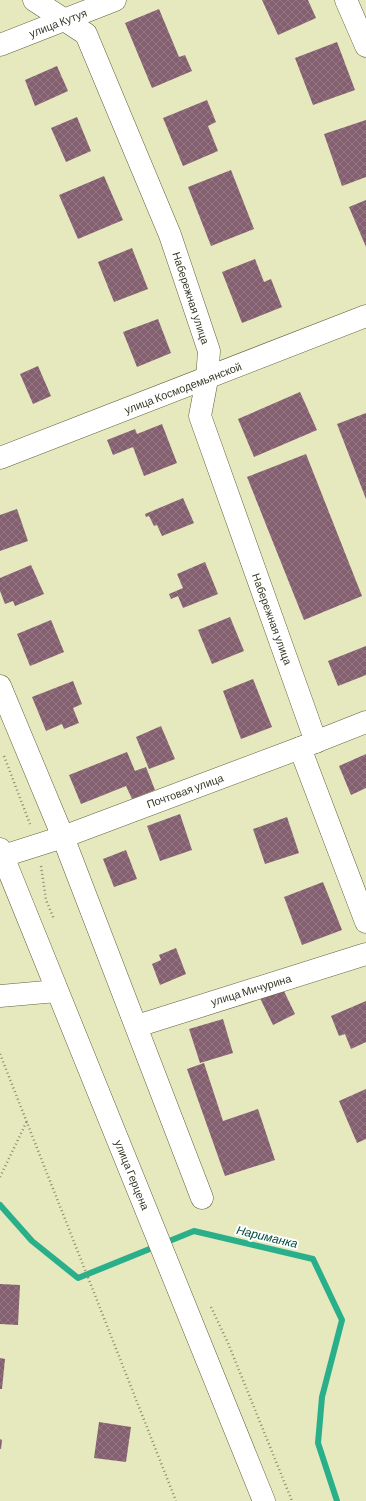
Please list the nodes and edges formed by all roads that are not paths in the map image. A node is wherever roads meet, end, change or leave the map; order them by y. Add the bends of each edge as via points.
1 (34, 0) edge
2 (115, 0) edge
3 (346, 0) edge
4 (65, 20) junction
5 (0, 45) edge
6 (366, 46) edge
7 (366, 316) edge
8 (206, 379) junction
9 (0, 458) edge
10 (0, 686) edge
11 (366, 722) edge
12 (308, 745) junction
13 (62, 837) junction
14 (2, 852) edge
15 (366, 922) edge
16 (366, 954) edge
17 (57, 991) junction
18 (0, 996) edge
19 (137, 1026) junction
20 (202, 1198) dead end
21 (264, 1501) edge

1 - 4 street, Набережная улица
2 - 4 street, улица Кутуя
3 - 6 street
4 - 5 street, улица Кутуя
4 - 8 street, Набережная улица via 86,34 170,235 208,351
7 - 8 street, улица Космодемьянской
8 - 9 street, улица Космодемьянской
8 - 12 street, Набережная улица via 200,416
10 - 13 street
11 - 12 street, Почтовая улица
12 - 13 street, Почтовая улица
12 - 15 street, Набережная улица
13 - 14 street, Почтовая улица via 38,846
13 - 19 street
14 - 17 street, улица Герцена
16 - 19 street, улица Мичурина
17 - 18 street
17 - 21 street, улица Герцена
19 - 20 street

